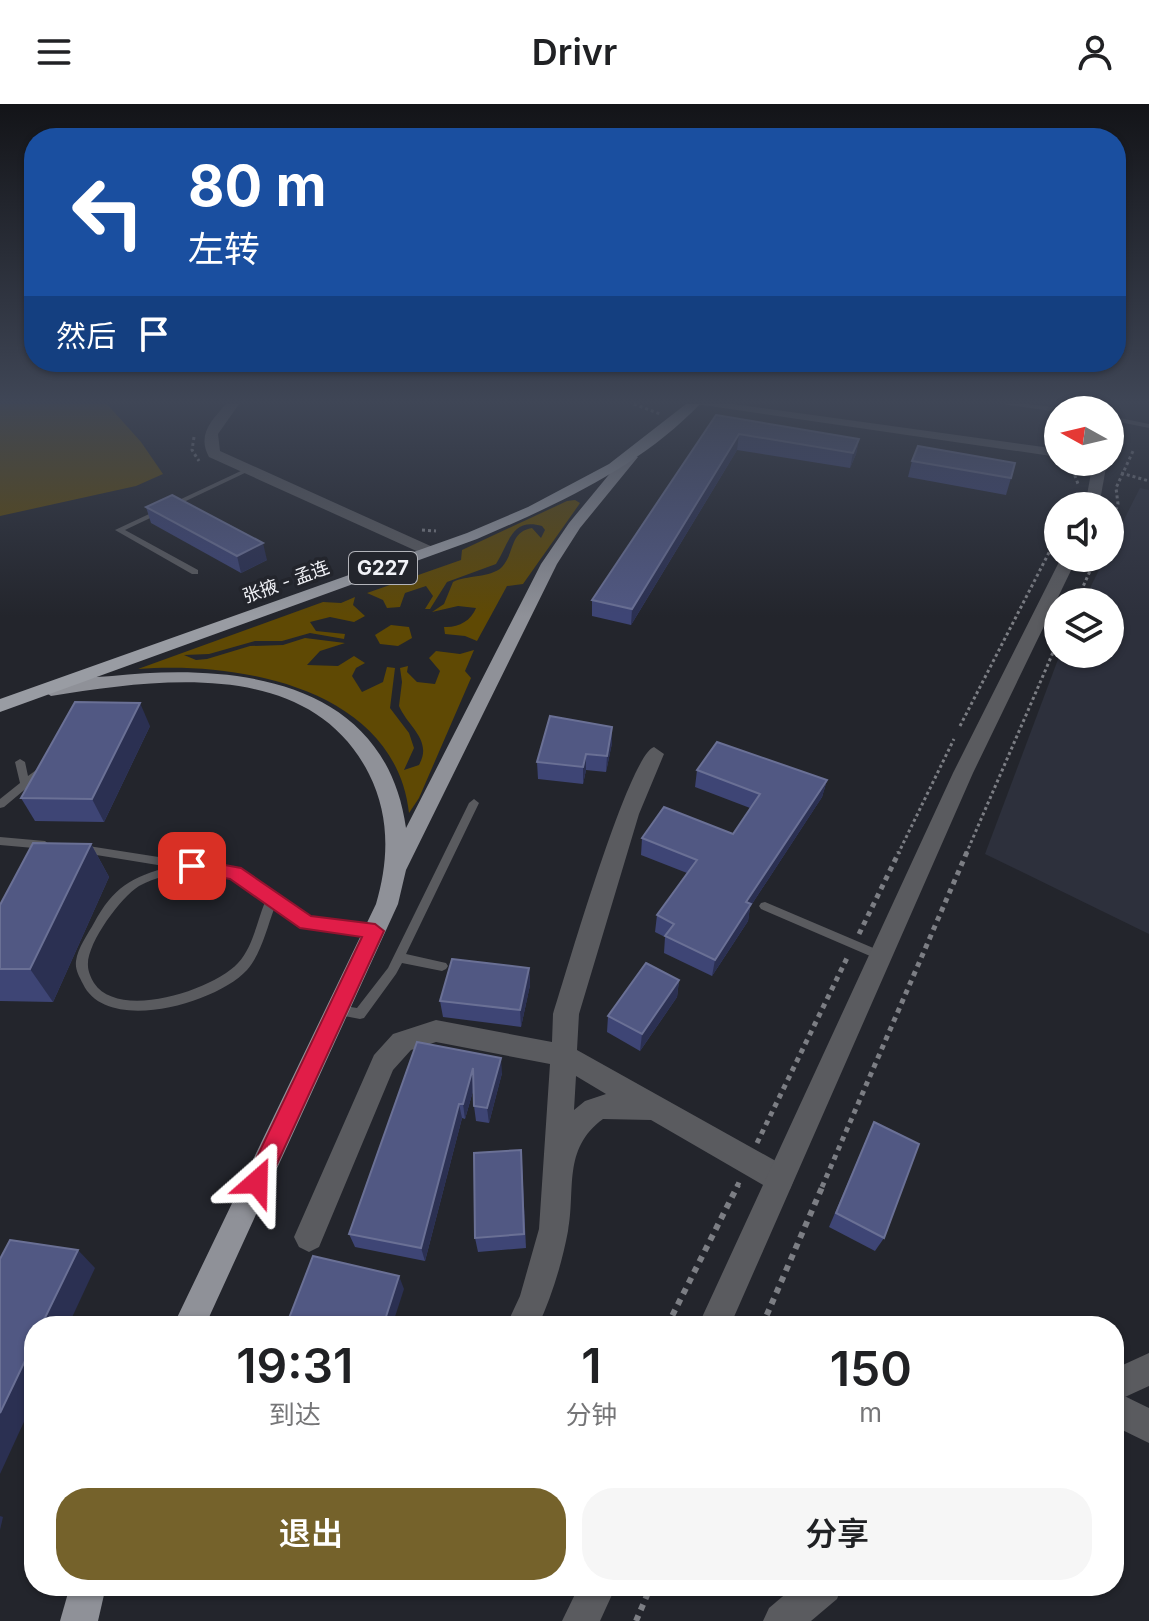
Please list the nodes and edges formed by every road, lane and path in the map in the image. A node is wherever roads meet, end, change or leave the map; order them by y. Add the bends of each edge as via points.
1 (237, 475) edge
2 (254, 475) edge
3 (598, 475) edge
4 (616, 475) edge
5 (1127, 475) edge
6 (1074, 476) edge
7 (1149, 481) edge
8 (1078, 489) dead end
9 (429, 551) junction
10 (1044, 562) edge
11 (195, 572) dead end
12 (1062, 572) edge
13 (1046, 668) edge
14 (51, 690) junction
15 (0, 706) edge
16 (960, 726) dead end
17 (654, 754) dead end
18 (57, 758) edge
19 (20, 762) dead end
20 (25, 784) junction
21 (474, 803) dead end
22 (0, 804) edge
23 (0, 841) edge
24 (51, 845) edge
25 (66, 847) edge
26 (192, 866) junction
27 (396, 870) junction
28 (272, 899) junction
29 (765, 906) dead end
30 (375, 931) junction
31 (881, 956) junction
32 (399, 958) junction
33 (442, 966) dead end
34 (338, 1010) junction
35 (562, 1055) junction
36 (655, 1110) junction
37 (561, 1163) junction
38 (780, 1179) junction
39 (739, 1182) dead end
40 (309, 1237) dead end
41 (194, 1316) edge
42 (527, 1316) edge
43 (672, 1316) edge
44 (718, 1316) edge
45 (766, 1316) edge
46 (1149, 1369) edge
47 (1124, 1381) edge
48 (1124, 1413) edge
49 (1149, 1426) edge
50 (85, 1596) edge
51 (593, 1596) edge
52 (647, 1596) edge
53 (812, 1596) edge
54 (79, 1621) edge
55 (581, 1621) edge
56 (636, 1621) edge
57 (782, 1621) edge

1 - 11 lane via 119,530
2 - 9 street
3 - 9 highway, 张掖 - 孟连 / G227 via 533,510
4 - 27 main road via 549,564
5 - 7 path
6 - 8 path
9 - 14 highway, 张掖 - 孟连 / G227
10 - 16 path
12 - 31 street
13 - 45 path
14 - 15 highway, G227
14 - 27 main road via 152,675 210,676 252,681 329,712 364,747 383,778 395,828
17 - 35 street via 628,814 566,1014
18 - 20 lane
19 - 20 lane
20 - 22 lane
21 - 32 lane
23 - 24 lane
25 - 26 lane
26 - 28 lane via 235,873
26 - 28 lane via 143,880 115,896 84,954 82,970 94,989 121,1003 154,1006 215,988 245,964
27 - 30 main road
28 - 30 lane via 306,923
29 - 31 lane
30 - 34 main road
31 - 38 street
32 - 33 lane
32 - 34 lane via 360,1014
34 - 41 main road
35 - 36 street
35 - 37 street
35 - 40 street via 436,1031 402,1042 383,1063
36 - 37 street via 592,1108 579,1121
36 - 38 street
37 - 42 street via 554,1229
38 - 44 street
39 - 43 path
46 - 47 street
48 - 49 street
50 - 54 main road
51 - 55 street
52 - 56 path
53 - 57 street

